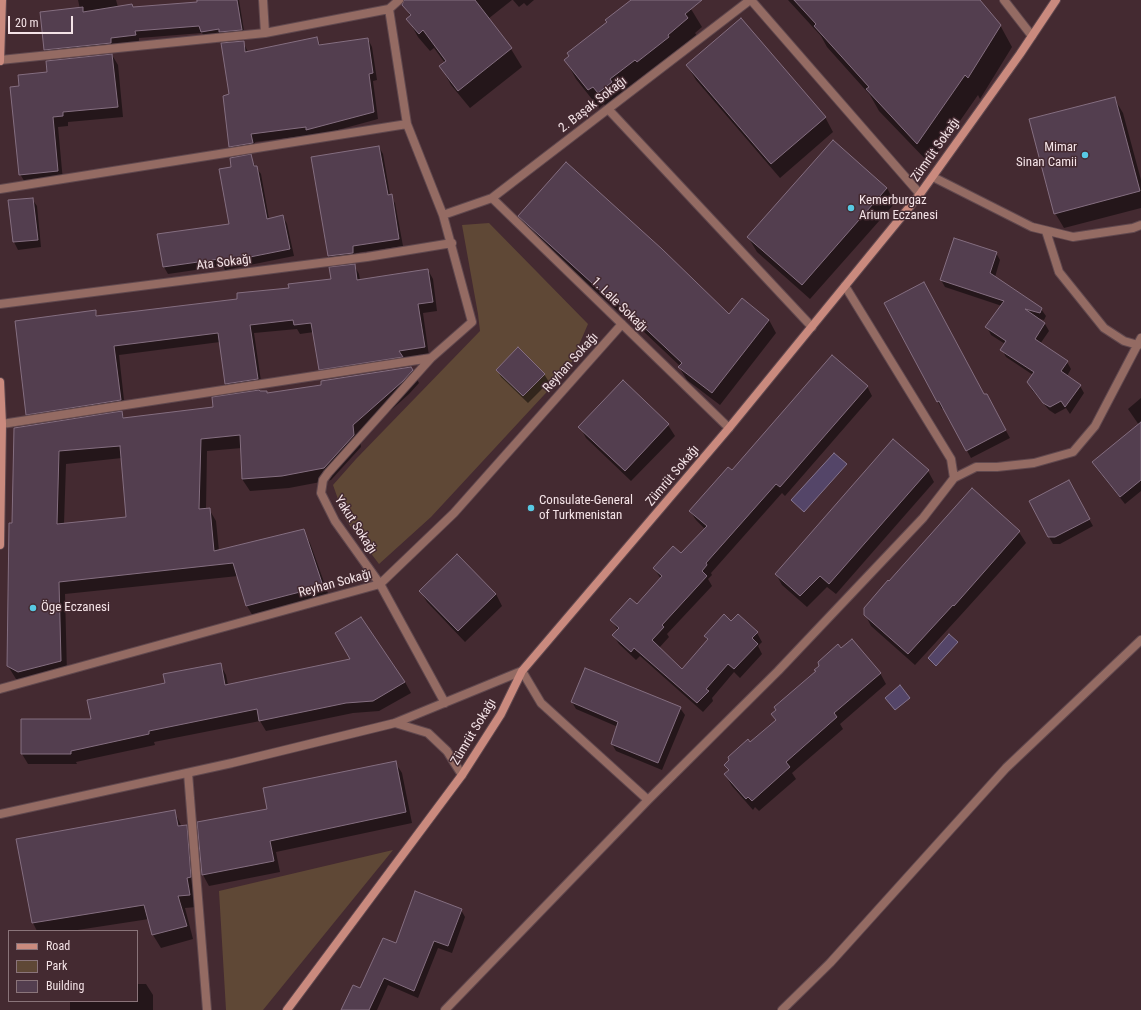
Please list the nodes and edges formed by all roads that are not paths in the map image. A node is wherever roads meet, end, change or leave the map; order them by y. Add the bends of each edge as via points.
1 (2, 0) edge
2 (263, 0) edge
3 (399, 0) edge
4 (750, 0) edge
5 (1004, 0) edge
6 (1056, 0) edge
7 (389, 9) junction
8 (265, 34) junction
9 (1032, 36) junction
10 (0, 61) edge
11 (608, 109) junction
12 (407, 124) junction
13 (933, 177) junction
14 (0, 189) edge
15 (920, 194) junction
16 (492, 198) junction
17 (443, 215) junction
18 (1141, 225) edge
19 (1046, 231) junction
20 (452, 243) junction
21 (845, 286) junction
22 (0, 304) edge
23 (622, 324) junction
24 (812, 327) junction
25 (1139, 342) edge
26 (431, 358) junction
27 (0, 382) edge
28 (2, 424) junction
29 (729, 428) junction
30 (954, 478) junction
31 (0, 545) edge
32 (380, 584) junction
33 (1141, 640) edge
34 (522, 671) junction
35 (0, 689) edge
36 (445, 703) junction
37 (395, 723) junction
38 (188, 773) junction
39 (462, 775) junction
40 (648, 800) junction
41 (0, 814) edge
42 (207, 1010) edge
43 (287, 1010) edge
44 (445, 1010) edge
45 (782, 1010) edge

1 - 10 street
2 - 8 street
3 - 7 street
4 - 11 street, 2. Başak Sokağı
4 - 15 street
5 - 9 street
6 - 9 street, Zümrüt Sokağı
7 - 8 street
7 - 12 street
8 - 10 street
9 - 13 street, Zümrüt Sokağı
11 - 16 street, 2. Başak Sokağı
11 - 24 street
12 - 14 street
12 - 17 street
13 - 15 street, Zümrüt Sokağı
13 - 19 street via 1032,227
15 - 21 street, Zümrüt Sokağı
16 - 17 street, 2. Başak Sokağı
16 - 23 street, 1. Lale Sokağı
17 - 20 street
18 - 19 street via 1072,237
19 - 25 street via 1060,272 1104,328 1124,341
20 - 22 street, Ata Sokağı via 367,257
20 - 26 street, Yakut Sokağı via 472,322
21 - 24 street, Zümrüt Sokağı
21 - 30 street via 951,459
23 - 29 street, 1. Lale Sokağı
23 - 32 street, Reyhan Sokağı via 454,513
24 - 29 street, Zümrüt Sokağı
25 - 30 street via 1095,426 1073,452 1034,463 997,468 976,467
26 - 28 street
26 - 32 street, Yakut Sokağı via 323,480 321,493 335,521
27 - 28 street
28 - 31 street
29 - 34 street, Zümrüt Sokağı
30 - 40 street via 923,518 778,672
32 - 35 street, Reyhan Sokağı
32 - 36 street, Yakut Sokağı
33 - 45 street via 1006,768 830,963
34 - 36 street
34 - 39 street, Zümrüt Sokağı via 501,714
34 - 40 street via 541,703
36 - 37 street
37 - 38 street
37 - 39 street via 428,733 447,750
38 - 41 street
38 - 42 street
39 - 43 street, Zümrüt Sokağı
40 - 44 street

